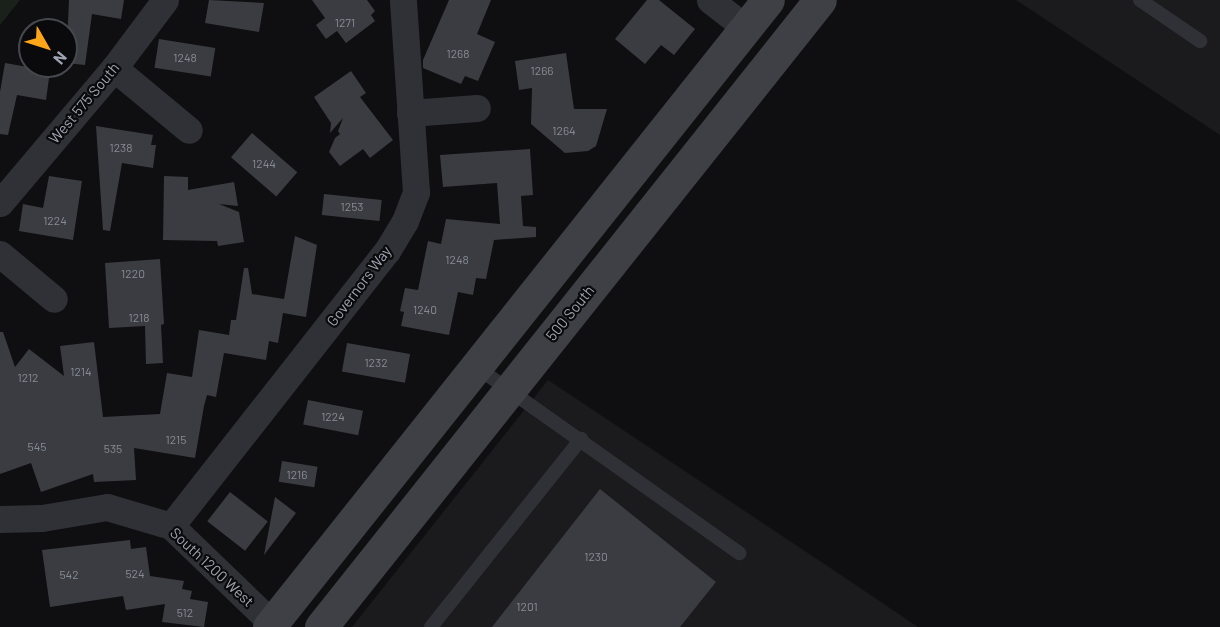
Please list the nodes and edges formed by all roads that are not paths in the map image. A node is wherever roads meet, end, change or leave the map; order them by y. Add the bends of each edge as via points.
1 (165, 0) edge
2 (403, 0) edge
3 (710, 0) edge
4 (768, 0) edge
5 (820, 0) edge
6 (1140, 0) edge
7 (746, 28) junction
8 (1200, 41) dead end
9 (114, 68) junction
10 (477, 108) dead end
11 (411, 113) junction
12 (189, 130) dead end
13 (0, 203) edge
14 (0, 254) edge
15 (54, 299) dead end
16 (475, 366) junction
17 (510, 389) junction
18 (581, 439) junction
19 (0, 519) edge
20 (171, 526) junction
21 (739, 553) dead end
22 (272, 626) edge
23 (321, 627) edge
24 (431, 627) edge

1 - 9 street, West 575 South
2 - 11 street, Governors Way
3 - 7 street
4 - 7 main road
5 - 17 main road, 500 South
6 - 8 lane
7 - 16 main road
9 - 12 street
9 - 13 street, West 575 South
10 - 11 street
11 - 20 street, Governors Way via 416,192 405,221 387,251
14 - 15 street
16 - 17 lane
16 - 22 main road
17 - 18 lane
17 - 23 main road, 500 South
18 - 21 lane
18 - 24 lane
19 - 20 street, South 1200 West via 42,518 107,507
20 - 22 street, South 1200 West

